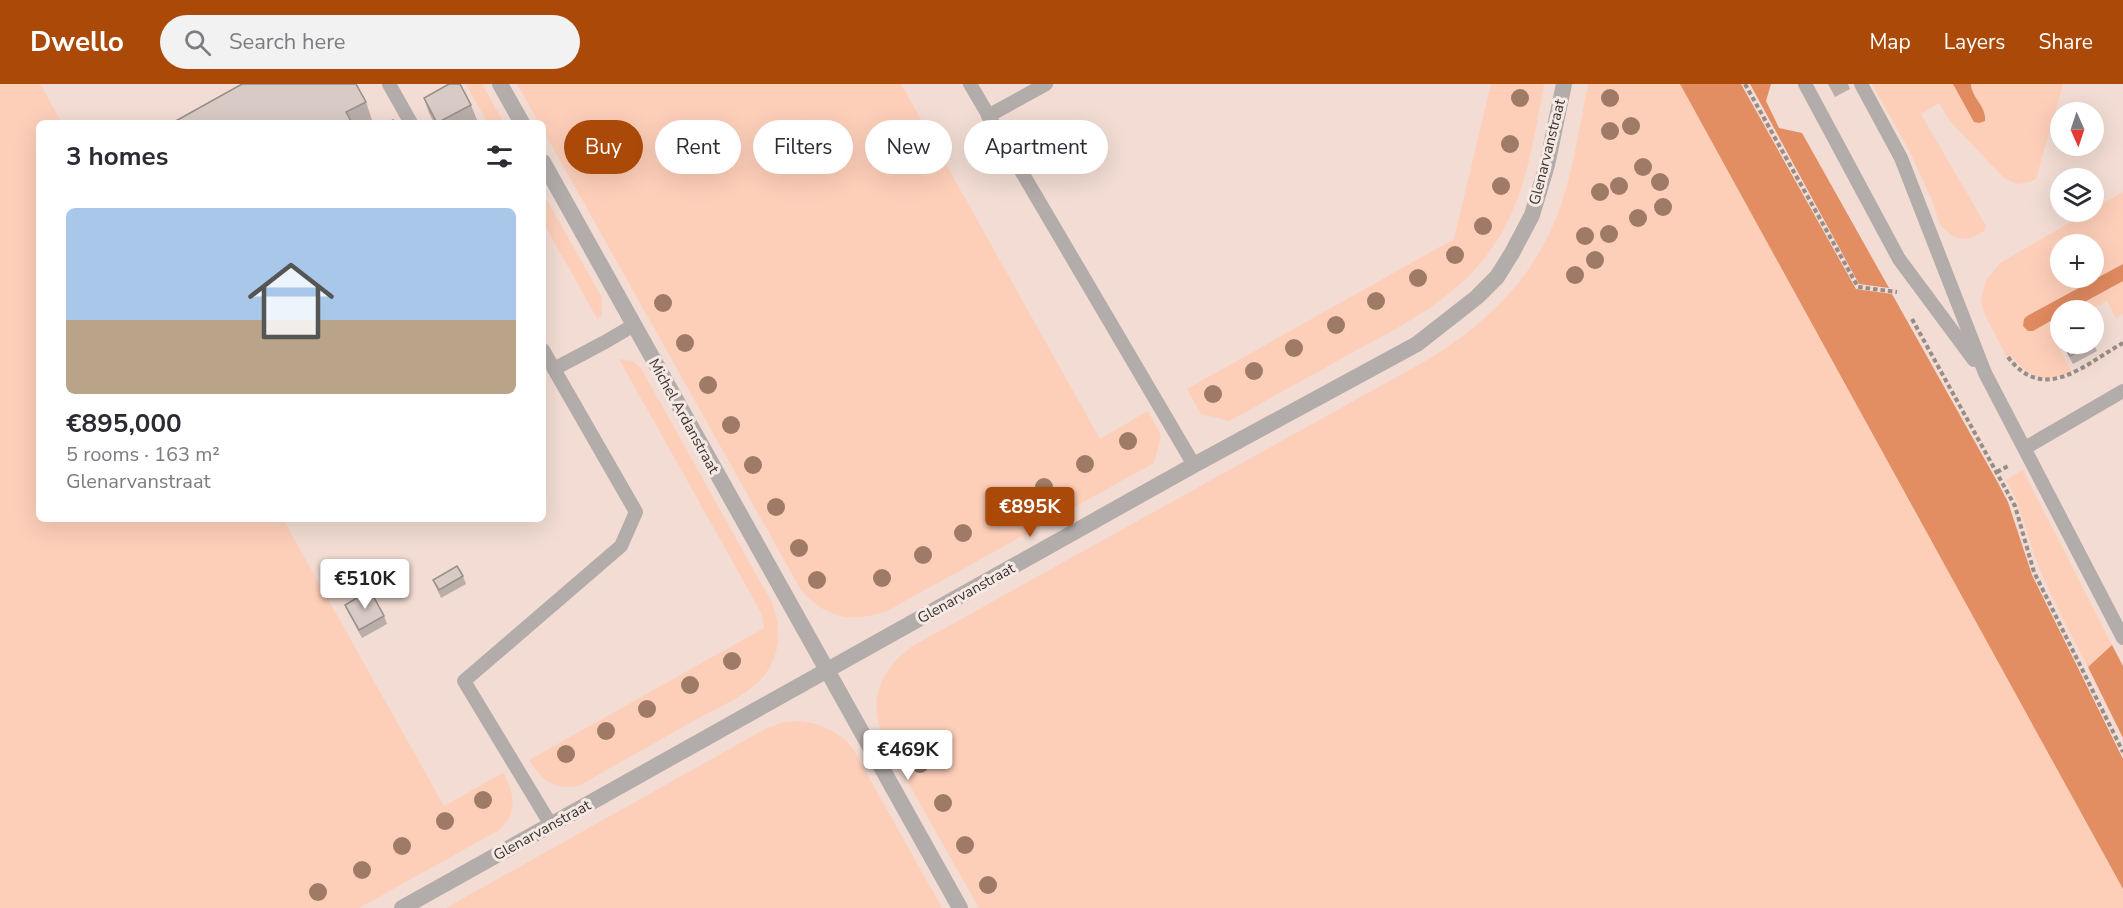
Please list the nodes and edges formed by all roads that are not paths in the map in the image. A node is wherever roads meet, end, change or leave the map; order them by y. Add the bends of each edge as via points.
1 (389, 84) edge
2 (500, 84) edge
3 (970, 84) edge
4 (1046, 84) edge
5 (1564, 84) edge
6 (1805, 84) edge
7 (1861, 84) edge
8 (988, 116) junction
9 (409, 120) edge
10 (520, 120) edge
11 (546, 167) edge
12 (634, 325) junction
13 (546, 355) edge
14 (554, 369) junction
15 (1985, 373) junction
16 (2123, 391) edge
17 (2025, 448) junction
18 (1194, 465) junction
19 (2123, 638) edge
20 (826, 671) junction
21 (551, 825) junction
22 (402, 908) edge
23 (960, 908) edge

1 - 9 lane
2 - 10 street
3 - 8 lane
4 - 8 lane
5 - 18 street, Glenarvanstraat via 1532,215 1497,277 1417,344
6 - 15 lane via 1899,259
7 - 15 lane via 1901,158
8 - 18 lane
11 - 12 street, Michel Ardanstraat
12 - 14 lane
12 - 20 street, Michel Ardanstraat
13 - 14 lane
14 - 21 lane via 636,512 621,546 464,681
15 - 17 lane
16 - 17 lane
17 - 19 lane
18 - 20 street, Glenarvanstraat
20 - 21 street, Glenarvanstraat
20 - 23 street, Michel Ardanstraat
21 - 22 street, Glenarvanstraat

